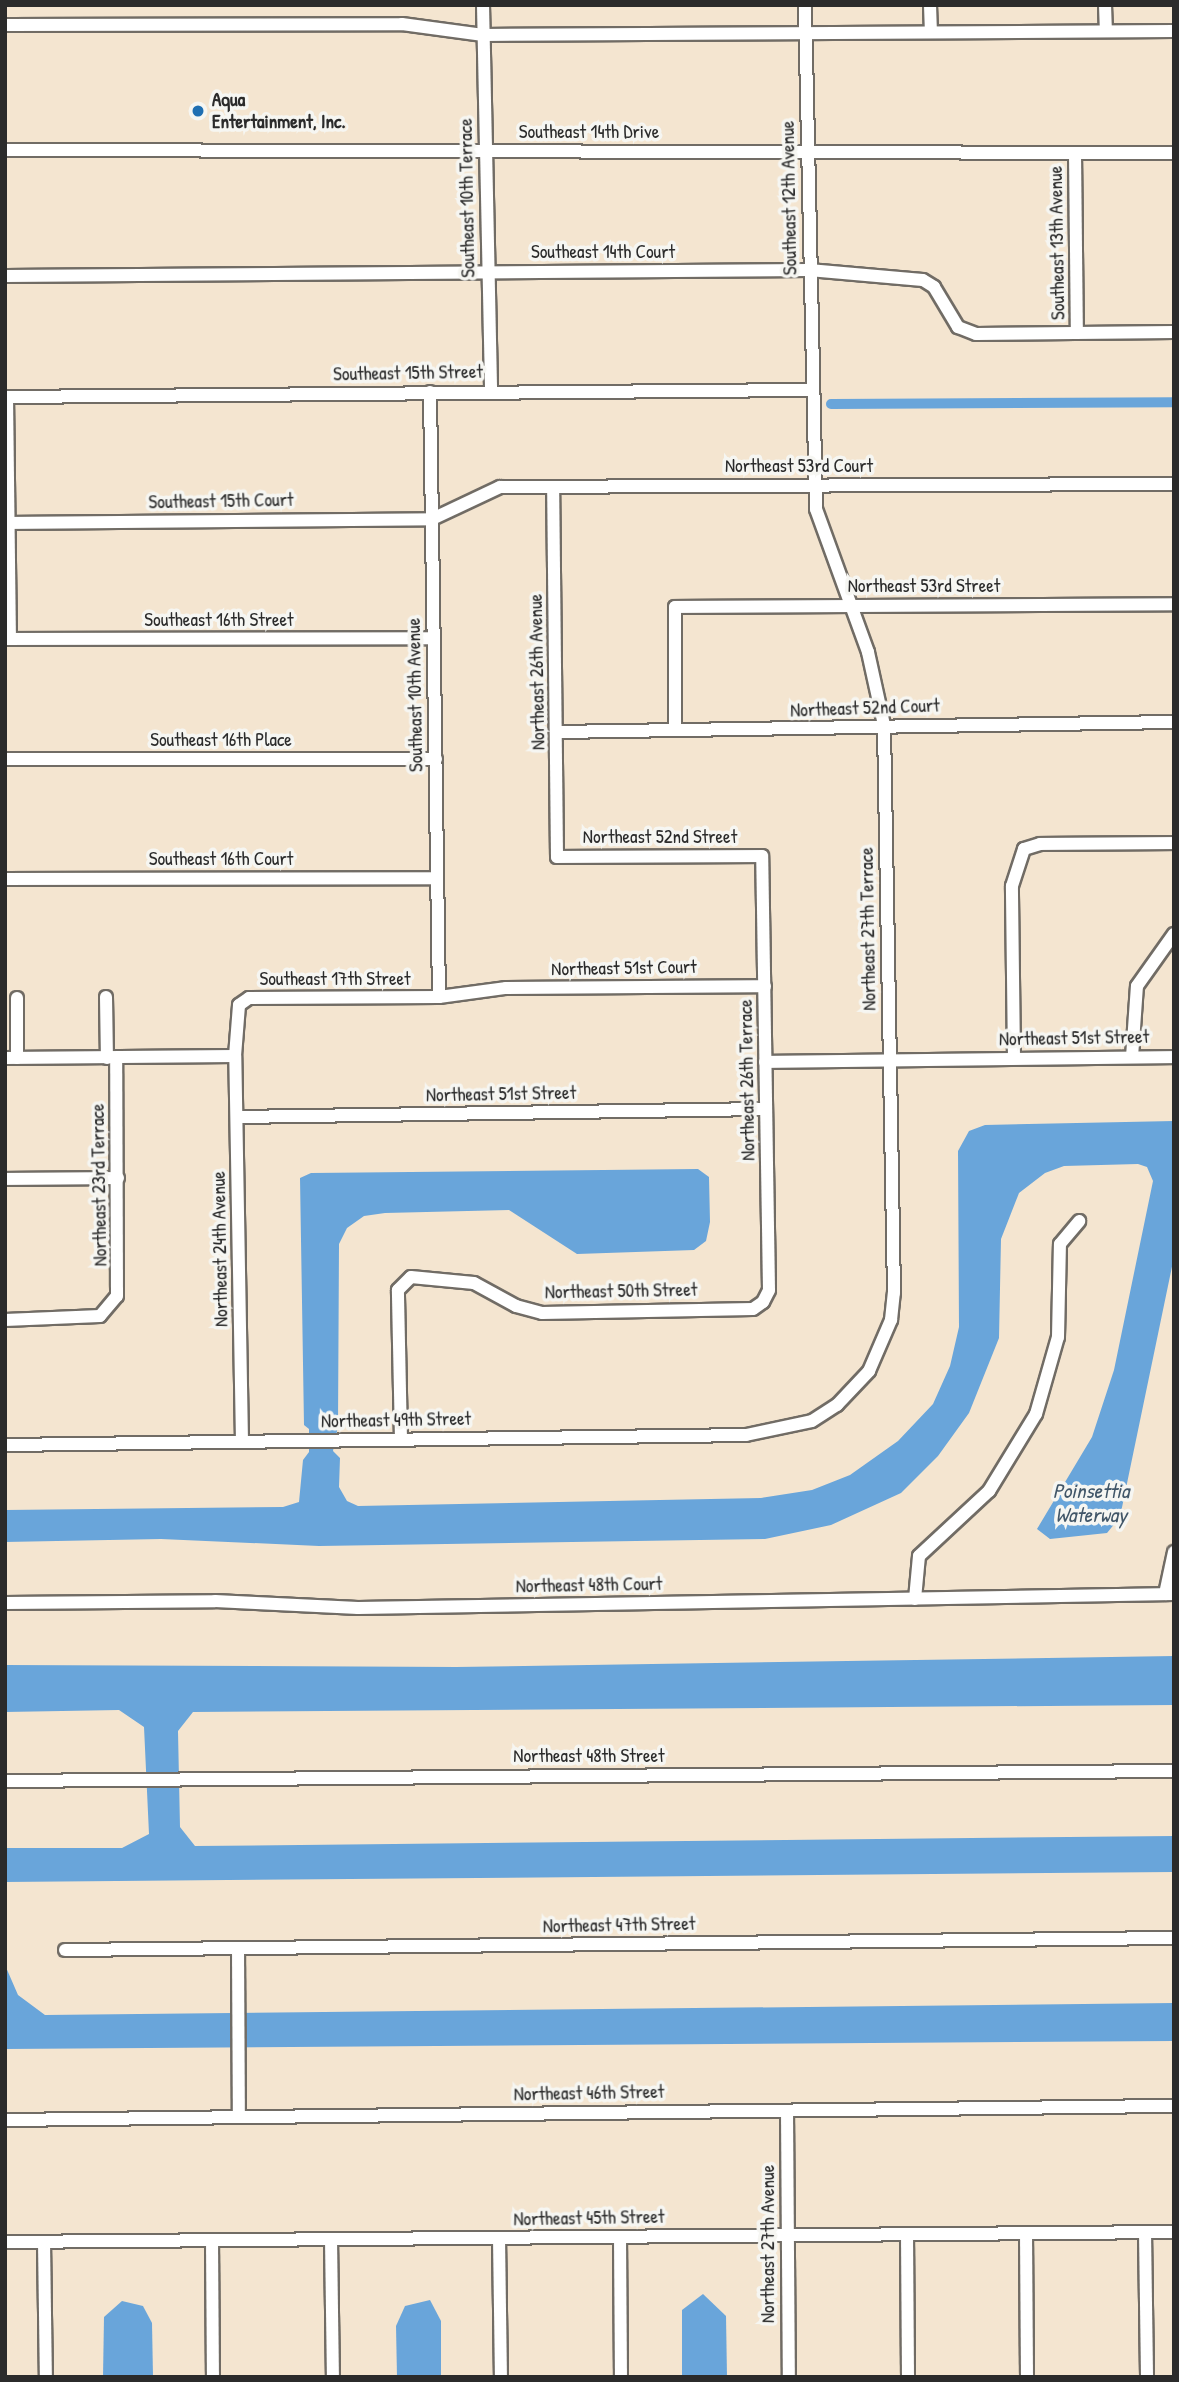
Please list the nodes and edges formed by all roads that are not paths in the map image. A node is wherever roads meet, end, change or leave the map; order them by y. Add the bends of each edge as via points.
1 (483, 5) edge
2 (805, 5) edge
3 (930, 5) edge
4 (1105, 5) edge
5 (5, 25) edge
6 (805, 31) junction
7 (1174, 31) edge
8 (931, 32) junction
9 (1106, 32) junction
10 (483, 35) junction
11 (5, 150) edge
12 (807, 150) junction
13 (486, 152) junction
14 (1075, 153) junction
15 (1174, 153) edge
16 (809, 270) junction
17 (488, 272) junction
18 (5, 276) edge
19 (1077, 332) junction
20 (1174, 332) edge
21 (812, 390) junction
22 (491, 391) junction
23 (430, 392) junction
24 (6, 397) edge
25 (815, 484) junction
26 (1174, 484) edge
27 (554, 487) junction
28 (432, 519) junction
29 (10, 523) junction
30 (1174, 604) edge
31 (849, 605) junction
32 (433, 638) junction
33 (8, 639) edge
34 (1174, 722) edge
35 (884, 725) junction
36 (675, 730) junction
37 (557, 732) junction
38 (5, 759) edge
39 (436, 759) junction
40 (1174, 843) edge
41 (762, 856) joint
42 (557, 857) joint
43 (438, 878) junction
44 (5, 879) edge
45 (1174, 934) edge
46 (765, 986) junction
47 (483, 990) joint
48 (106, 996) dead end
49 (17, 998) dead end
50 (439, 998) junction
51 (235, 1056) junction
52 (1174, 1056) edge
53 (1132, 1057) junction
54 (11, 1058) edge
55 (112, 1058) junction
56 (1014, 1058) junction
57 (890, 1060) junction
58 (765, 1062) junction
59 (766, 1109) junction
60 (237, 1117) junction
61 (118, 1178) junction
62 (5, 1179) edge
63 (1079, 1221) dead end
64 (764, 1302) joint
65 (5, 1320) edge
66 (787, 1429) joint
67 (401, 1438) junction
68 (242, 1442) junction
69 (5, 1445) edge
70 (1174, 1552) edge
71 (1169, 1594) edge
72 (915, 1599) junction
73 (5, 1604) edge
74 (1174, 1771) edge
75 (5, 1781) edge
76 (1174, 1938) edge
77 (238, 1948) junction
78 (65, 1950) dead end
79 (1174, 2106) edge
80 (787, 2110) junction
81 (239, 2116) junction
82 (5, 2120) edge
83 (1145, 2232) junction
84 (1174, 2232) edge
85 (1026, 2233) junction
86 (907, 2234) junction
87 (787, 2235) junction
88 (620, 2237) junction
89 (499, 2238) junction
90 (331, 2239) junction
91 (212, 2241) junction
92 (5, 2242) edge
93 (44, 2242) junction
94 (46, 2377) edge
95 (213, 2377) edge
96 (333, 2377) edge
97 (501, 2377) edge
98 (621, 2377) edge
99 (789, 2377) edge
100 (908, 2377) edge
101 (1027, 2377) edge
102 (1147, 2377) edge

1 - 10 street, Southeast 10th Terrace
2 - 6 street, Southeast 12th Avenue
3 - 8 street
4 - 9 street
5 - 10 street via 402,24
6 - 8 street
6 - 10 street
6 - 12 street, Southeast 12th Avenue
7 - 9 street
8 - 9 street
10 - 13 street, Southeast 10th Terrace
11 - 13 street, Southeast 14th Drive
12 - 13 street, Southeast 14th Drive
12 - 14 street, Southeast 14th Drive
12 - 16 street, Southeast 12th Avenue
13 - 17 street, Southeast 10th Terrace
14 - 15 street, Southeast 14th Drive
14 - 19 street, Southeast 13th Avenue
16 - 17 street, Southeast 14th Court
16 - 19 street, Southeast 14th Court via 923,280 933,287 950,318 966,331
16 - 21 street, Southeast 12th Avenue
17 - 18 street, Southeast 14th Court
17 - 22 street, Southeast 10th Terrace
19 - 20 street, Southeast 14th Court
21 - 22 street, Southeast 15th Street
21 - 25 street, Northeast 27th Terrace
22 - 23 street, Southeast 15th Street
23 - 24 street, Southeast 15th Street
23 - 28 street, Southeast 10th Avenue
24 - 29 street
25 - 26 street, Northeast 53rd Court
25 - 27 street, Northeast 53rd Court
25 - 31 street, Northeast 27th Terrace via 822,535
27 - 28 street, Northeast 53rd Court via 492,489
27 - 37 street, Northeast 26th Avenue
28 - 29 street, Southeast 15th Court
28 - 32 street, Southeast 10th Avenue
29 - 33 street
30 - 31 street, Northeast 53rd Street
31 - 35 street, Northeast 27th Terrace via 868,652
31 - 36 street, Northeast 53rd Street via 675,607
32 - 33 street, Southeast 16th Street
32 - 39 street, Southeast 10th Avenue
34 - 35 street, Northeast 52nd Court
35 - 36 street, Northeast 52nd Court
35 - 57 street, Northeast 27th Terrace
36 - 37 street, Northeast 52nd Court
37 - 42 street, Northeast 26th Avenue
38 - 39 street, Southeast 16th Place
39 - 43 street, Southeast 10th Avenue
40 - 56 street via 1040,844 1024,849 1012,886
41 - 42 street, Northeast 52nd Street
41 - 46 street, Northeast 26th Terrace
43 - 44 street, Southeast 16th Court
43 - 50 street, Southeast 10th Avenue
45 - 53 street via 1137,986
46 - 47 street, Northeast 51st Court
46 - 58 street, Northeast 26th Terrace
47 - 50 street, Southeast 17th Street
48 - 55 street, Northeast 23rd Terrace
49 - 54 street
50 - 51 street, Southeast 17th Street via 248,999 239,1005 235,1016
51 - 55 street
51 - 60 street, Northeast 24th Avenue
52 - 53 street, Northeast 51st Street
53 - 56 street, Northeast 51st Street
54 - 55 street
55 - 61 street, Northeast 23rd Terrace
56 - 57 street, Northeast 51st Street
57 - 58 street, Northeast 51st Street
57 - 66 street, Northeast 27th Terrace via 891,1320 882,1347 855,1389 812,1421
58 - 59 street, Northeast 26th Terrace
59 - 60 street, Northeast 51st Street
59 - 64 street, Northeast 26th Terrace via 769,1290
60 - 68 street, Northeast 24th Avenue
61 - 62 street
61 - 65 street, Northeast 23rd Terrace via 119,1285 109,1308 85,1318
63 - 72 street via 1060,1244 1058,1337 1036,1414 989,1491 919,1556
64 - 67 street, Northeast 50th Street via 753,1309 542,1313 457,1278 411,1277 398,1290
66 - 67 street, Northeast 49th Street via 746,1435
67 - 68 street, Northeast 49th Street
68 - 69 street, Northeast 49th Street
70 - 71 street
71 - 72 street, Northeast 48th Court
72 - 73 street, Northeast 48th Court via 358,1608 194,1601
74 - 75 street, Northeast 48th Street
76 - 77 street, Northeast 47th Street
77 - 78 street, Northeast 47th Street
77 - 81 street
79 - 80 street, Northeast 46th Street
80 - 81 street, Northeast 46th Street
80 - 87 street, Northeast 27th Avenue
81 - 82 street, Northeast 46th Street
83 - 84 street, Northeast 45th Street
83 - 85 street, Northeast 45th Street
83 - 102 street
85 - 86 street, Northeast 45th Street
85 - 101 street
86 - 87 street, Northeast 45th Street
86 - 100 street
87 - 88 street, Northeast 45th Street
87 - 99 street, Northeast 27th Avenue
88 - 89 street, Northeast 45th Street
88 - 98 street
89 - 90 street, Northeast 45th Street
89 - 97 street
90 - 91 street, Northeast 45th Street
90 - 96 street
91 - 93 street, Northeast 45th Street
91 - 95 street
92 - 93 street, Northeast 45th Street
93 - 94 street

